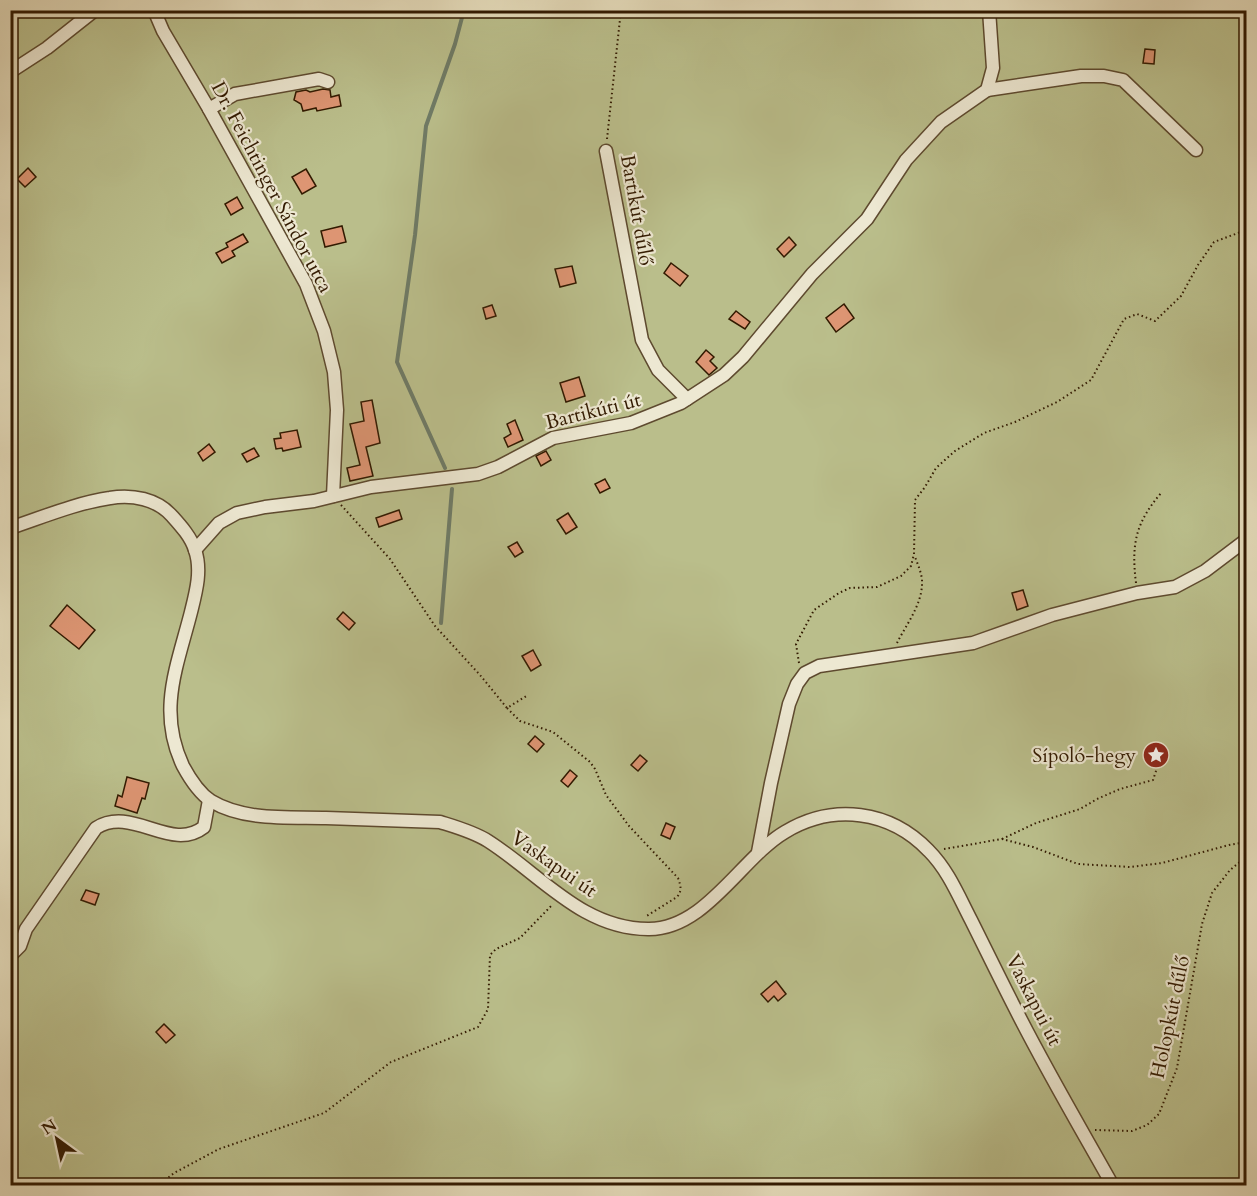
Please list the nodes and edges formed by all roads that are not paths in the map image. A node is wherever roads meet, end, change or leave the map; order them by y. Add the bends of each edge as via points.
1 (95, 10) edge
2 (154, 10) edge
3 (989, 10) edge
4 (10, 72) edge
5 (328, 82) dead end
6 (987, 90) junction
7 (209, 109) junction
8 (1196, 150) dead end
9 (606, 151) road end
10 (687, 399) junction
11 (333, 496) junction
12 (10, 528) edge
13 (1246, 540) edge
14 (195, 550) junction
15 (209, 800) junction
16 (758, 852) junction
17 (10, 956) edge
18 (1113, 1185) edge

1 - 4 street
2 - 7 street, Dr. Feichtinger Sándor utca
3 - 6 street via 993,68
5 - 7 street via 319,79 235,94
6 - 8 street via 1081,76 1123,80
6 - 10 street, Bartikúti út via 941,122 913,153 867,219 812,274 743,357
7 - 11 street, Dr. Feichtinger Sándor utca via 306,284 324,331 338,410
9 - 10 street, Bartikút dűlő via 642,340 658,370
10 - 11 street, Bartikúti út via 630,423 553,438 486,471
11 - 14 street, Bartikúti út via 237,513 219,523
12 - 14 street, Vaskapui út via 92,501 132,496 168,511
13 - 16 street via 1205,571 1175,586 1052,615 973,643 819,666 805,673 789,705
14 - 15 street, Vaskapui út via 197,588 170,694 169,713 178,755 188,776
15 - 16 street, Vaskapui út via 263,816 440,822 464,829 488,840 582,910 610,923 651,930 673,925 705,906
15 - 17 street via 204,827 195,835 182,836 118,820 106,821 96,828
16 - 18 street, Vaskapui út via 801,823 832,814 864,814 910,835 929,851 955,888 1018,1016

